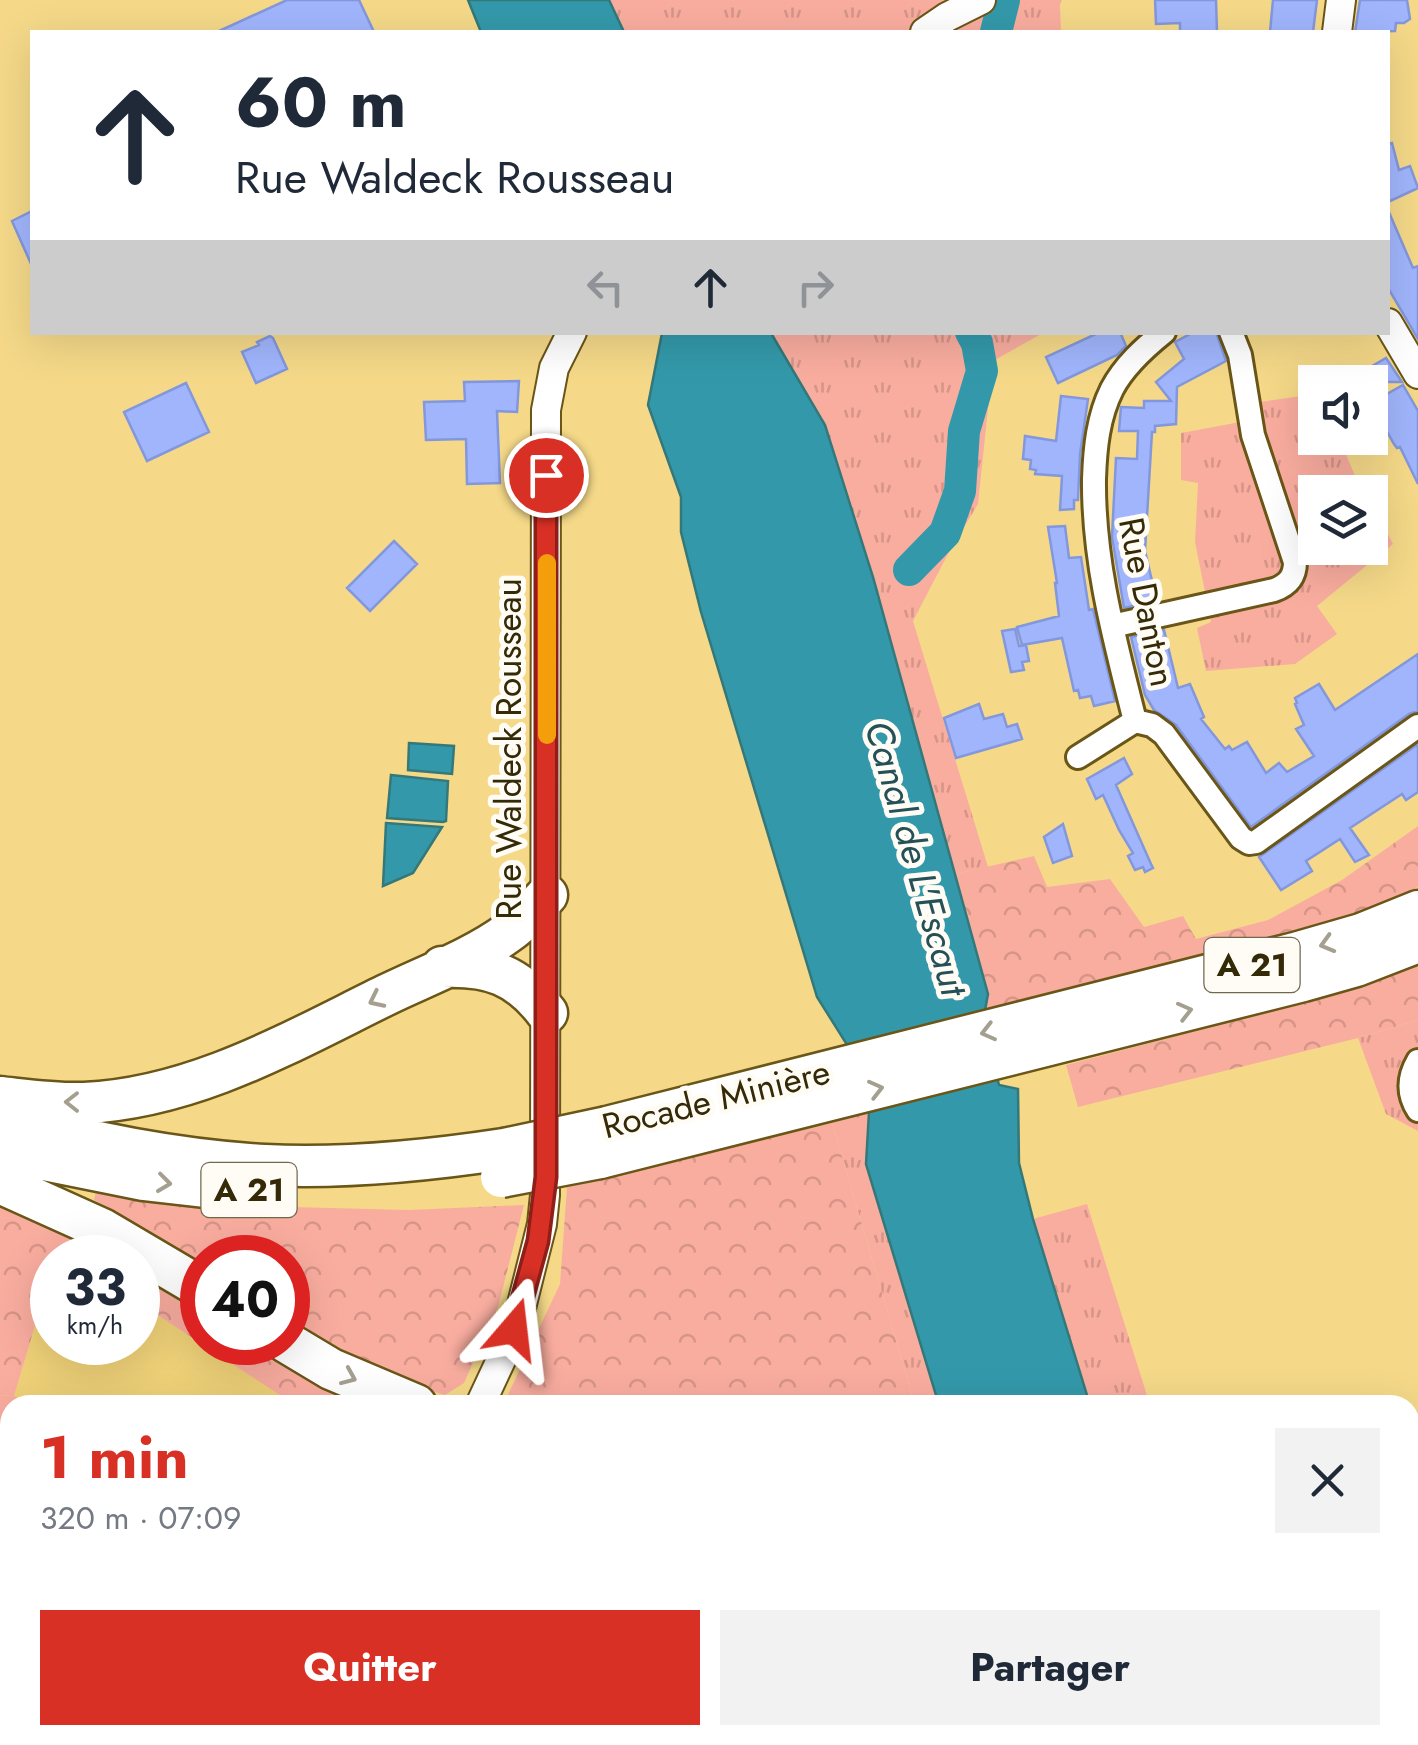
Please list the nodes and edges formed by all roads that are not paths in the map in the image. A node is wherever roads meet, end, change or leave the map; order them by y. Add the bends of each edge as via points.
1 (982, 0) edge
2 (1342, 0) edge
3 (928, 30) edge
4 (1337, 30) edge
5 (1390, 326) edge
6 (570, 335) edge
7 (1161, 335) edge
8 (1231, 335) edge
9 (1418, 374) edge
10 (1112, 626) junction
11 (1135, 721) junction
12 (1418, 726) edge
13 (1078, 757) dead end
14 (547, 894) junction
15 (1418, 910) edge
16 (1418, 942) edge
17 (442, 967) junction
18 (547, 1014) junction
19 (1087, 1022) junction
20 (1418, 1061) edge
21 (0, 1097) edge
22 (1418, 1110) edge
23 (0, 1118) edge
24 (0, 1150) edge
25 (502, 1163) junction
26 (0, 1183) edge
27 (180, 1275) edge
28 (310, 1356) edge
29 (392, 1395) edge
30 (485, 1395) edge

1 - 3 street
2 - 4 street
5 - 9 street
6 - 14 street, Rue Waldeck Rousseau via 554,368 546,410
7 - 10 street, Rue Danton via 1117,380 1098,431 1095,528
8 - 10 street via 1254,435 1296,562 1293,577 1274,590
10 - 11 street, Rue Danton
11 - 12 street via 1164,734 1249,843
11 - 13 street, Rue Danton
14 - 17 highway via 520,924
14 - 18 street, Rue Waldeck Rousseau
15 -> 19 highway, Rocade Minière / A 21
19 -> 16 highway, Rocade Minière / A 21 via 1340,971
17 - 18 highway via 504,975
17 -> 21 highway via 263,1056 167,1090 84,1103
18 - 30 street, Rue Waldeck Rousseau via 542,1224 525,1294
19 - 25 highway, Rocade Minière / A 21, bridge
20 - 22 street via 1410,1082
23 - 25 highway, Rocade Minière / A 21 via 204,1160
24 -> 25 highway, Rocade Minière / A 21 via 143,1180 256,1191 394,1190
26 - 27 highway via 102,1229
28 -> 29 highway

